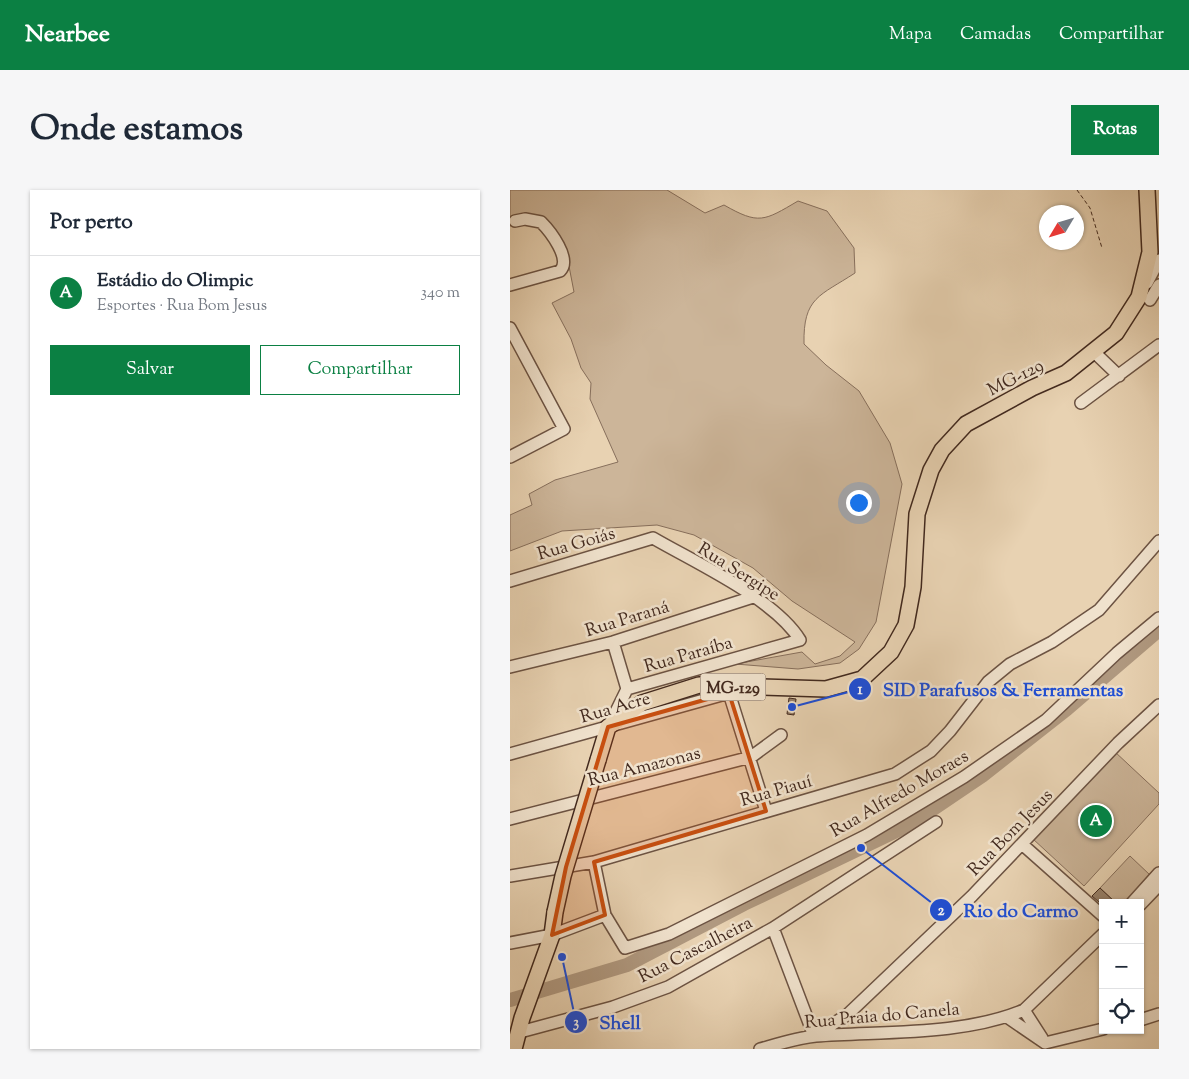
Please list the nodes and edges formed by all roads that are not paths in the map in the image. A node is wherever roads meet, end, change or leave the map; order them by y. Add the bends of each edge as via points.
1 (1147, 190) edge
2 (515, 221) dead end
3 (1156, 257) edge
4 (510, 285) edge
5 (1159, 285) edge
6 (1144, 299) junction
7 (510, 328) edge
8 (1159, 345) edge
9 (1094, 352) junction
10 (1119, 376) junction
11 (1081, 403) dead end
12 (510, 457) edge
13 (653, 538) joint
14 (1159, 541) edge
15 (510, 581) edge
16 (753, 597) junction
17 (1159, 618) edge
18 (800, 640) joint
19 (613, 642) junction
20 (511, 663) edge
21 (627, 689) junction
22 (1159, 705) edge
23 (608, 727) junction
24 (781, 735) dead end
25 (510, 754) edge
26 (750, 757) junction
27 (766, 811) junction
28 (510, 819) edge
29 (936, 822) dead end
30 (1023, 845) junction
31 (594, 862) junction
32 (1159, 873) edge
33 (510, 876) edge
34 (1159, 884) edge
35 (1136, 899) edge
36 (1144, 901) edge
37 (1099, 912) edge
38 (606, 915) junction
39 (773, 928) junction
40 (552, 935) junction
41 (1099, 938) edge
42 (1102, 944) edge
43 (511, 945) edge
44 (1024, 1011) junction
45 (1159, 1014) edge
46 (847, 1015) junction
47 (1008, 1017) junction
48 (1144, 1019) edge
49 (521, 1025) junction
50 (1099, 1030) edge
51 (852, 1035) junction
52 (814, 1036) junction
53 (1045, 1046) edge
54 (514, 1049) edge
55 (760, 1049) edge

1 - 3 main road, MG-129 / MG-129
2 - 4 street via 541,222 550,233 564,267 560,271
3 - 6 main road, MG-129 / MG-129
5 - 6 street
6 - 9 main road, MG-129 / MG-129 via 1116,333
7 - 12 street via 564,429
8 - 10 street
9 - 10 street
9 - 23 main road, MG-129 / MG-129 via 1066,374 1032,388 966,424 942,450 931,470 917,514 913,587 906,625 891,652 862,679 826,689 699,685 642,703
10 - 11 street
13 - 15 street, Rua Goiás
13 - 16 street, Rua Sergipe
14 - 27 street, Rua Piauí via 1099,610 1052,642 1010,664 988,682 950,732 931,751 895,774
16 - 18 street, Rua Sergipe via 791,626
16 - 19 street, Rua Paraná
17 - 38 street, Rua Alfredo Moraes via 1046,720 964,777 867,835 669,934 625,948
18 - 21 street, Rua Paraíba
19 - 20 street, Rua Paraná
19 - 21 street
21 - 23 street, Rua Paraíba
22 - 30 street, Rua Bom Jesus via 1118,743
23 - 25 street, Rua Acre
23 - 26 street, Rua Acre via 729,693
23 - 40 main road, bridge via 563,876
24 - 26 street, Rua Amazonas
26 - 27 street
26 - 28 street, Rua Amazonas
27 - 31 street, Rua Piauí
29 - 39 street
30 - 37 street
30 - 46 street, Rua Bom Jesus
31 - 33 street, Rua Piauí
31 - 38 street
32 - 35 street
34 - 36 street
38 - 40 street
39 - 49 street, Rua Cascalheira via 668,987 613,1007
39 - 52 street, Rua Cascalheira
40 - 43 street
40 - 49 main road
41 - 44 street
42 - 44 street
44 - 47 street, Rua Praia do Canela
44 - 53 street
45 - 48 street
46 - 51 street
46 - 52 street, Rua Bom Jesus
47 - 51 street, Rua Praia do Canela via 962,1026
47 - 53 street
49 - 54 main road
50 - 53 street
51 - 52 street, Rua Praia do Canela
52 - 55 street, Rua Praia do Canela

